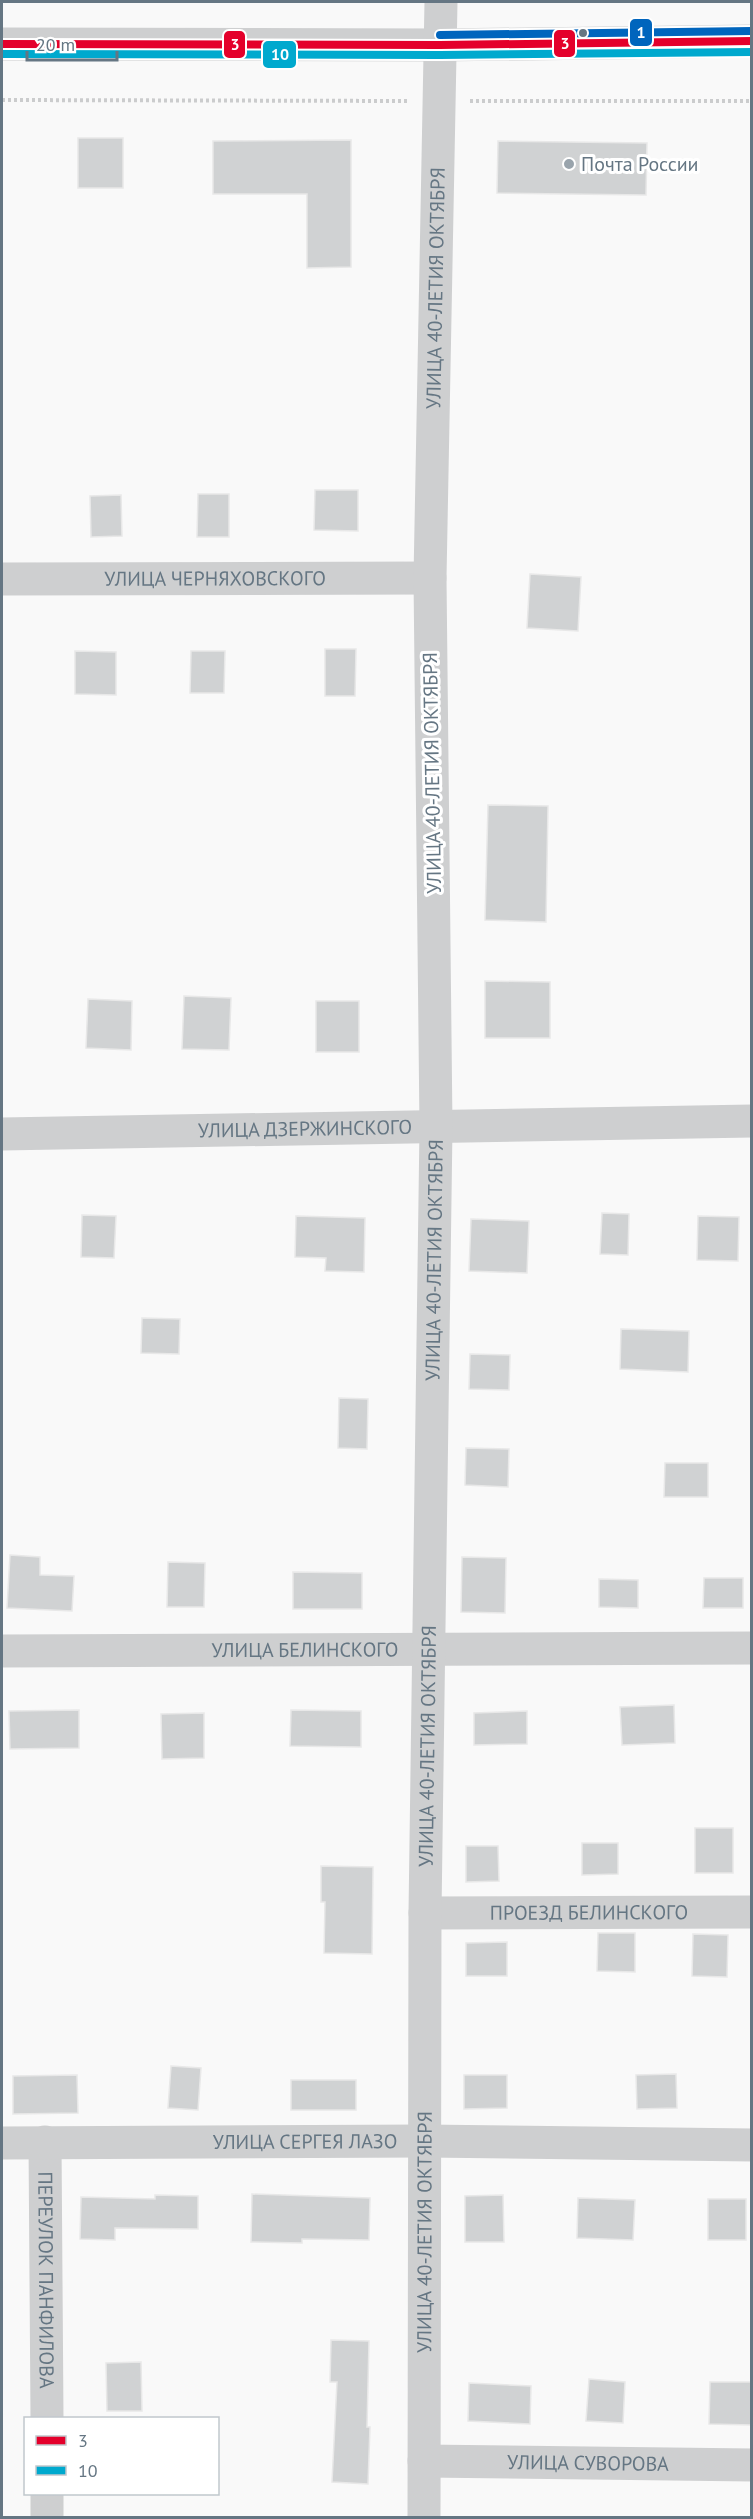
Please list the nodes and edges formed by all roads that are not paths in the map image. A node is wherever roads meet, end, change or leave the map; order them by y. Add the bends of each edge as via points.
1 (441, 2) edge
2 (752, 41) edge
3 (2, 44) edge
4 (440, 45) junction
5 (430, 578) junction
6 (2, 579) edge
7 (752, 1121) edge
8 (436, 1127) junction
9 (2, 1134) edge
10 (752, 1648) edge
11 (2, 1651) edge
12 (428, 1651) junction
13 (752, 1912) edge
14 (425, 1913) junction
15 (424, 2141) junction
16 (45, 2142) junction
17 (2, 2143) edge
18 (752, 2145) edge
19 (47, 2417) edge
20 (424, 2461) junction
21 (752, 2465) edge
22 (47, 2495) edge
23 (47, 2517) edge
24 (424, 2517) edge

1 - 4 street, УЛИЦА 40-ЛЕТИЯ ОКТЯБРЯ
2 - 4 street
3 - 4 street
4 - 5 street, УЛИЦА 40-ЛЕТИЯ ОКТЯБРЯ
5 - 6 street, УЛИЦА ЧЕРНЯХОВСКОГО
5 - 8 street, УЛИЦА 40-ЛЕТИЯ ОКТЯБРЯ
7 - 8 street, УЛИЦА ДЗЕРЖИНСКОГО
8 - 9 street, УЛИЦА ДЗЕРЖИНСКОГО
8 - 12 street, УЛИЦА 40-ЛЕТИЯ ОКТЯБРЯ
10 - 12 street, УЛИЦА БЕЛИНСКОГО
11 - 12 street, УЛИЦА БЕЛИНСКОГО
12 - 14 street, УЛИЦА 40-ЛЕТИЯ ОКТЯБРЯ
13 - 14 street, ПРОЕЗД БЕЛИНСКОГО
14 - 15 street, УЛИЦА 40-ЛЕТИЯ ОКТЯБРЯ
15 - 16 street, УЛИЦА СЕРГЕЯ ЛАЗО
15 - 18 street, УЛИЦА СЕРГЕЯ ЛАЗО
15 - 20 street, УЛИЦА 40-ЛЕТИЯ ОКТЯБРЯ
16 - 17 street, УЛИЦА СЕРГЕЯ ЛАЗО
16 - 19 street, ПЕРЕУЛОК ПАНФИЛОВА
20 - 21 street, УЛИЦА СУВОРОВА
20 - 24 street, УЛИЦА 40-ЛЕТИЯ ОКТЯБРЯ
22 - 23 street

